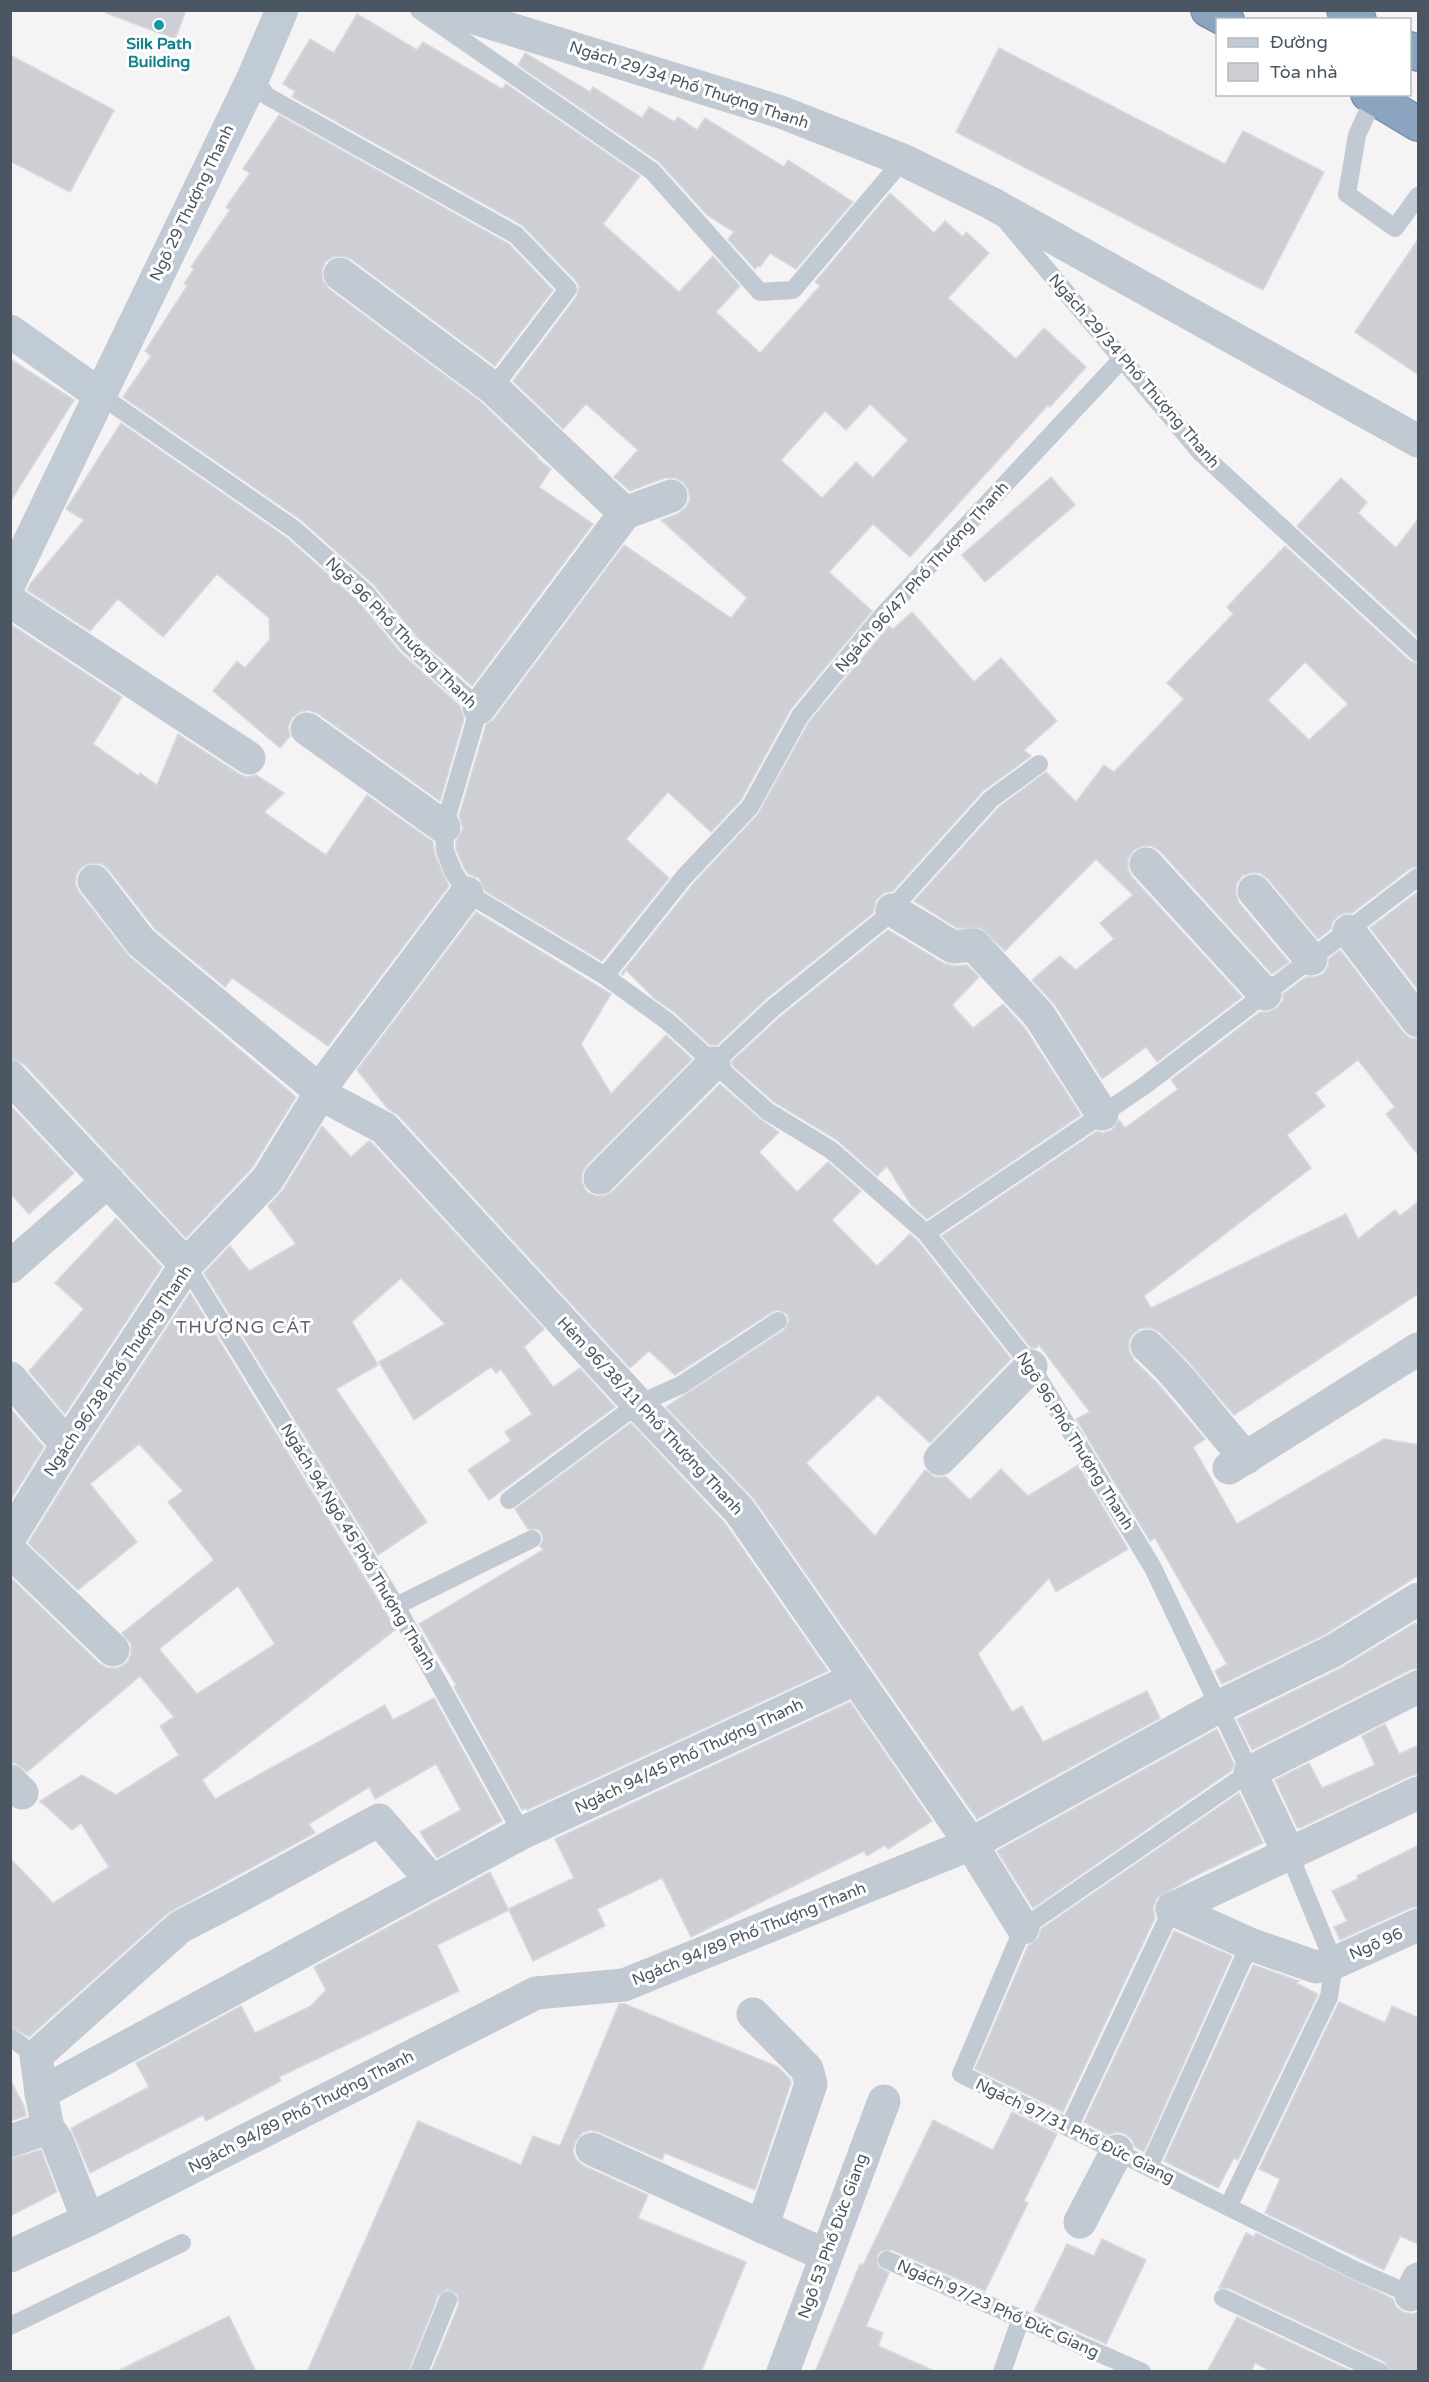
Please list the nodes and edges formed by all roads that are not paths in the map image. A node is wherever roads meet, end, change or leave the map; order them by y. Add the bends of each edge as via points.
1 (282, 10) edge
2 (418, 10) edge
3 (448, 10) edge
4 (1209, 10) edge
5 (1223, 18) edge
6 (253, 78) junction
7 (1371, 96) edge
8 (1419, 124) edge
9 (903, 160) junction
10 (1419, 196) edge
11 (991, 203) junction
12 (340, 274) dead end
13 (10, 331) edge
14 (1121, 360) junction
15 (493, 388) junction
16 (100, 395) junction
17 (1419, 441) edge
18 (671, 496) dead end
19 (625, 513) junction
20 (10, 582) edge
21 (10, 597) edge
22 (1419, 653) edge
23 (479, 708) junction
24 (307, 729) dead end
25 (249, 759) dead end
26 (1039, 764) dead end
27 (444, 827) junction
28 (1146, 864) dead end
29 (1419, 877) edge
30 (94, 881) dead end
31 (1254, 891) dead end
32 (467, 893) junction
33 (892, 910) junction
34 (1349, 931) junction
35 (1311, 959) junction
36 (605, 976) junction
37 (1265, 994) junction
38 (1419, 1021) edge
39 (714, 1063) junction
40 (10, 1077) edge
41 (319, 1092) junction
42 (1102, 1114) junction
43 (600, 1178) dead end
44 (108, 1181) junction
45 (926, 1233) junction
46 (186, 1265) junction
47 (10, 1267) edge
48 (778, 1321) dead end
49 (1147, 1346) dead end
50 (1419, 1349) edge
51 (1030, 1366) junction
52 (10, 1378) edge
53 (638, 1404) junction
54 (67, 1445) junction
55 (940, 1459) dead end
56 (509, 1500) dead end
57 (10, 1538) edge
58 (532, 1539) dead end
59 (10, 1551) edge
60 (1419, 1599) edge
61 (396, 1606) junction
62 (113, 1650) dead end
63 (855, 1679) junction
64 (1419, 1687) edge
65 (1218, 1707) junction
66 (1250, 1772) junction
67 (1419, 1794) edge
68 (522, 1833) junction
69 (971, 1844) junction
70 (1290, 1856) junction
71 (431, 1881) junction
72 (1172, 1909) junction
73 (1419, 1925) edge
74 (1023, 1928) junction
75 (1250, 1944) junction
76 (1334, 1963) junction
77 (753, 2014) dead end
78 (10, 2037) edge
79 (36, 2056) junction
80 (41, 2093) junction
81 (884, 2101) dead end
82 (48, 2127) junction
83 (1069, 2127) junction
84 (10, 2141) edge
85 (592, 2149) dead end
86 (1117, 2151) junction
87 (1149, 2167) junction
88 (1228, 2206) junction
89 (88, 2220) junction
90 (1080, 2222) dead end
91 (762, 2227) junction
92 (182, 2243) dead end
93 (825, 2255) junction
94 (10, 2256) edge
95 (887, 2260) dead end
96 (1416, 2291) edge
97 (1222, 2298) dead end
98 (448, 2300) dead end
99 (1021, 2318) junction
100 (10, 2326) edge
101 (419, 2372) edge
102 (783, 2372) edge
103 (1002, 2372) edge
104 (1142, 2372) edge
105 (1380, 2372) edge

1 - 6 street, Ngõ 29 Thượng Thanh
2 - 9 lane via 652,171 760,292 793,290
3 - 9 street, Ngách 29/34 Phố Thượng Thanh via 781,112
4 - 5 highway
6 - 15 lane via 267,96 516,235 568,289
6 - 16 street, Ngõ 29 Thượng Thanh
7 - 8 highway
7 - 10 lane via 1357,135 1347,195 1395,228
9 - 11 street, Ngách 29/34 Phố Thượng Thanh
11 - 14 lane, Ngách 29/34 Phố Thượng Thanh
11 - 17 street, Ngách 29/34 Phố Thượng Thanh
12 - 15 street
13 - 16 street
14 - 22 lane, Ngách 29/34 Phố Thượng Thanh via 1201,453
14 - 36 lane, Ngách 96/47 Phố Thượng Thanh via 882,616 800,716 750,807 684,877
15 - 19 street
16 - 20 street, Ngõ 29 Thượng Thanh
16 - 23 lane, Ngõ 96 Phố Thượng Thanh via 294,529 366,593 408,644
18 - 19 street
19 - 23 street
21 - 25 street via 13,603
23 - 27 lane, Ngõ 96 Phố Thượng Thanh
24 - 27 street
26 - 33 lane via 991,799
27 - 32 lane, Ngõ 96 Phố Thượng Thanh via 446,851
28 - 37 street
29 - 34 lane
30 - 41 street, Hẻm 96/38/11 Phố Thượng Thanh via 141,942
31 - 35 street
32 - 36 lane, Ngõ 96 Phố Thượng Thanh
32 - 41 street, Ngách 96/38 Phố Thượng Thanh
33 - 39 lane via 773,1008
33 - 42 street via 953,947 974,945 1039,1015
34 - 35 lane
34 - 38 street
35 - 37 lane
36 - 39 lane, Ngõ 96 Phố Thượng Thanh via 667,1021
37 - 42 lane
39 - 43 street
39 - 45 lane, Ngõ 96 Phố Thượng Thanh via 767,1111 831,1150
40 - 44 street
41 - 46 street, Ngách 96/38 Phố Thượng Thanh via 267,1180
41 - 53 street, Hẻm 96/38/11 Phố Thượng Thanh via 384,1128
42 - 45 lane
44 - 46 street
44 - 47 street
45 - 51 lane, Ngõ 96 Phố Thượng Thanh
46 - 54 street, Ngách 96/38 Phố Thượng Thanh
46 - 61 lane, Ngách 94 Ngõ 45 Phố Thượng Thanh
48 - 53 lane via 681,1385
49 - 50 street via 1175,1372 1217,1427 1237,1463
51 - 55 street
51 - 65 lane, Ngõ 96 Phố Thượng Thanh via 1154,1568
52 - 54 street
53 - 56 lane
53 - 63 street, Hẻm 96/38/11 Phố Thượng Thanh via 739,1510
54 - 57 street, Ngách 96/38 Phố Thượng Thanh
58 - 61 lane
59 - 62 street
60 - 65 street, Ngách 94/89 Phố Thượng Thanh via 1333,1651
61 - 68 lane, Ngách 94 Ngõ 45 Phố Thượng Thanh
63 - 68 street, Ngách 94/45 Phố Thượng Thanh
63 - 69 street, Hẻm 96/38/11 Phố Thượng Thanh
64 - 66 street
65 - 66 lane, Ngõ 96 Phố Thượng Thanh
65 - 69 street, Ngách 94/89 Phố Thượng Thanh
66 - 70 street, Ngõ 96 Phố Thượng Thanh
66 - 74 lane
67 - 70 street
68 - 71 street, Ngách 94/45 Phố Thượng Thanh
69 - 74 street, Hẻm 96/38/11 Phố Thượng Thanh
69 - 89 street, Ngách 94/89 Phố Thượng Thanh via 624,1985 536,1993
70 - 72 street
70 - 76 lane, Ngõ 96 Phố Thượng Thanh
71 - 79 street via 379,1820 180,1926
71 - 80 street, Ngách 94/45 Phố Thượng Thanh
72 - 75 street
72 - 83 lane
73 - 76 street, Ngõ 96
74 - 83 lane, Ngách 97/31 Phố Đức Giang via 961,2074
75 - 76 street via 1316,1967
75 - 87 lane
76 - 88 lane via 1329,1997
77 - 91 street via 807,2069 811,2084
78 - 79 lane
79 - 80 street
80 - 82 street
81 - 93 street, Ngõ 53 Phố Đức Giang
82 - 84 street
82 - 89 street
83 - 86 lane, Ngách 97/31 Phố Đức Giang
85 - 91 street
86 - 87 lane, Ngách 97/31 Phố Đức Giang
86 - 90 street
87 - 88 lane, Ngách 97/31 Phố Đức Giang
88 - 96 lane, Ngách 97/31 Phố Đức Giang via 1357,2271
89 - 94 street, Ngách 94/89 Phố Thượng Thanh
91 - 93 street
92 - 100 lane
93 - 102 street, Ngõ 53 Phố Đức Giang
95 - 99 lane, Ngách 97/23 Phố Đức Giang
97 - 105 lane
98 - 101 lane
99 - 103 lane
99 - 104 lane, Ngách 97/23 Phố Đức Giang

